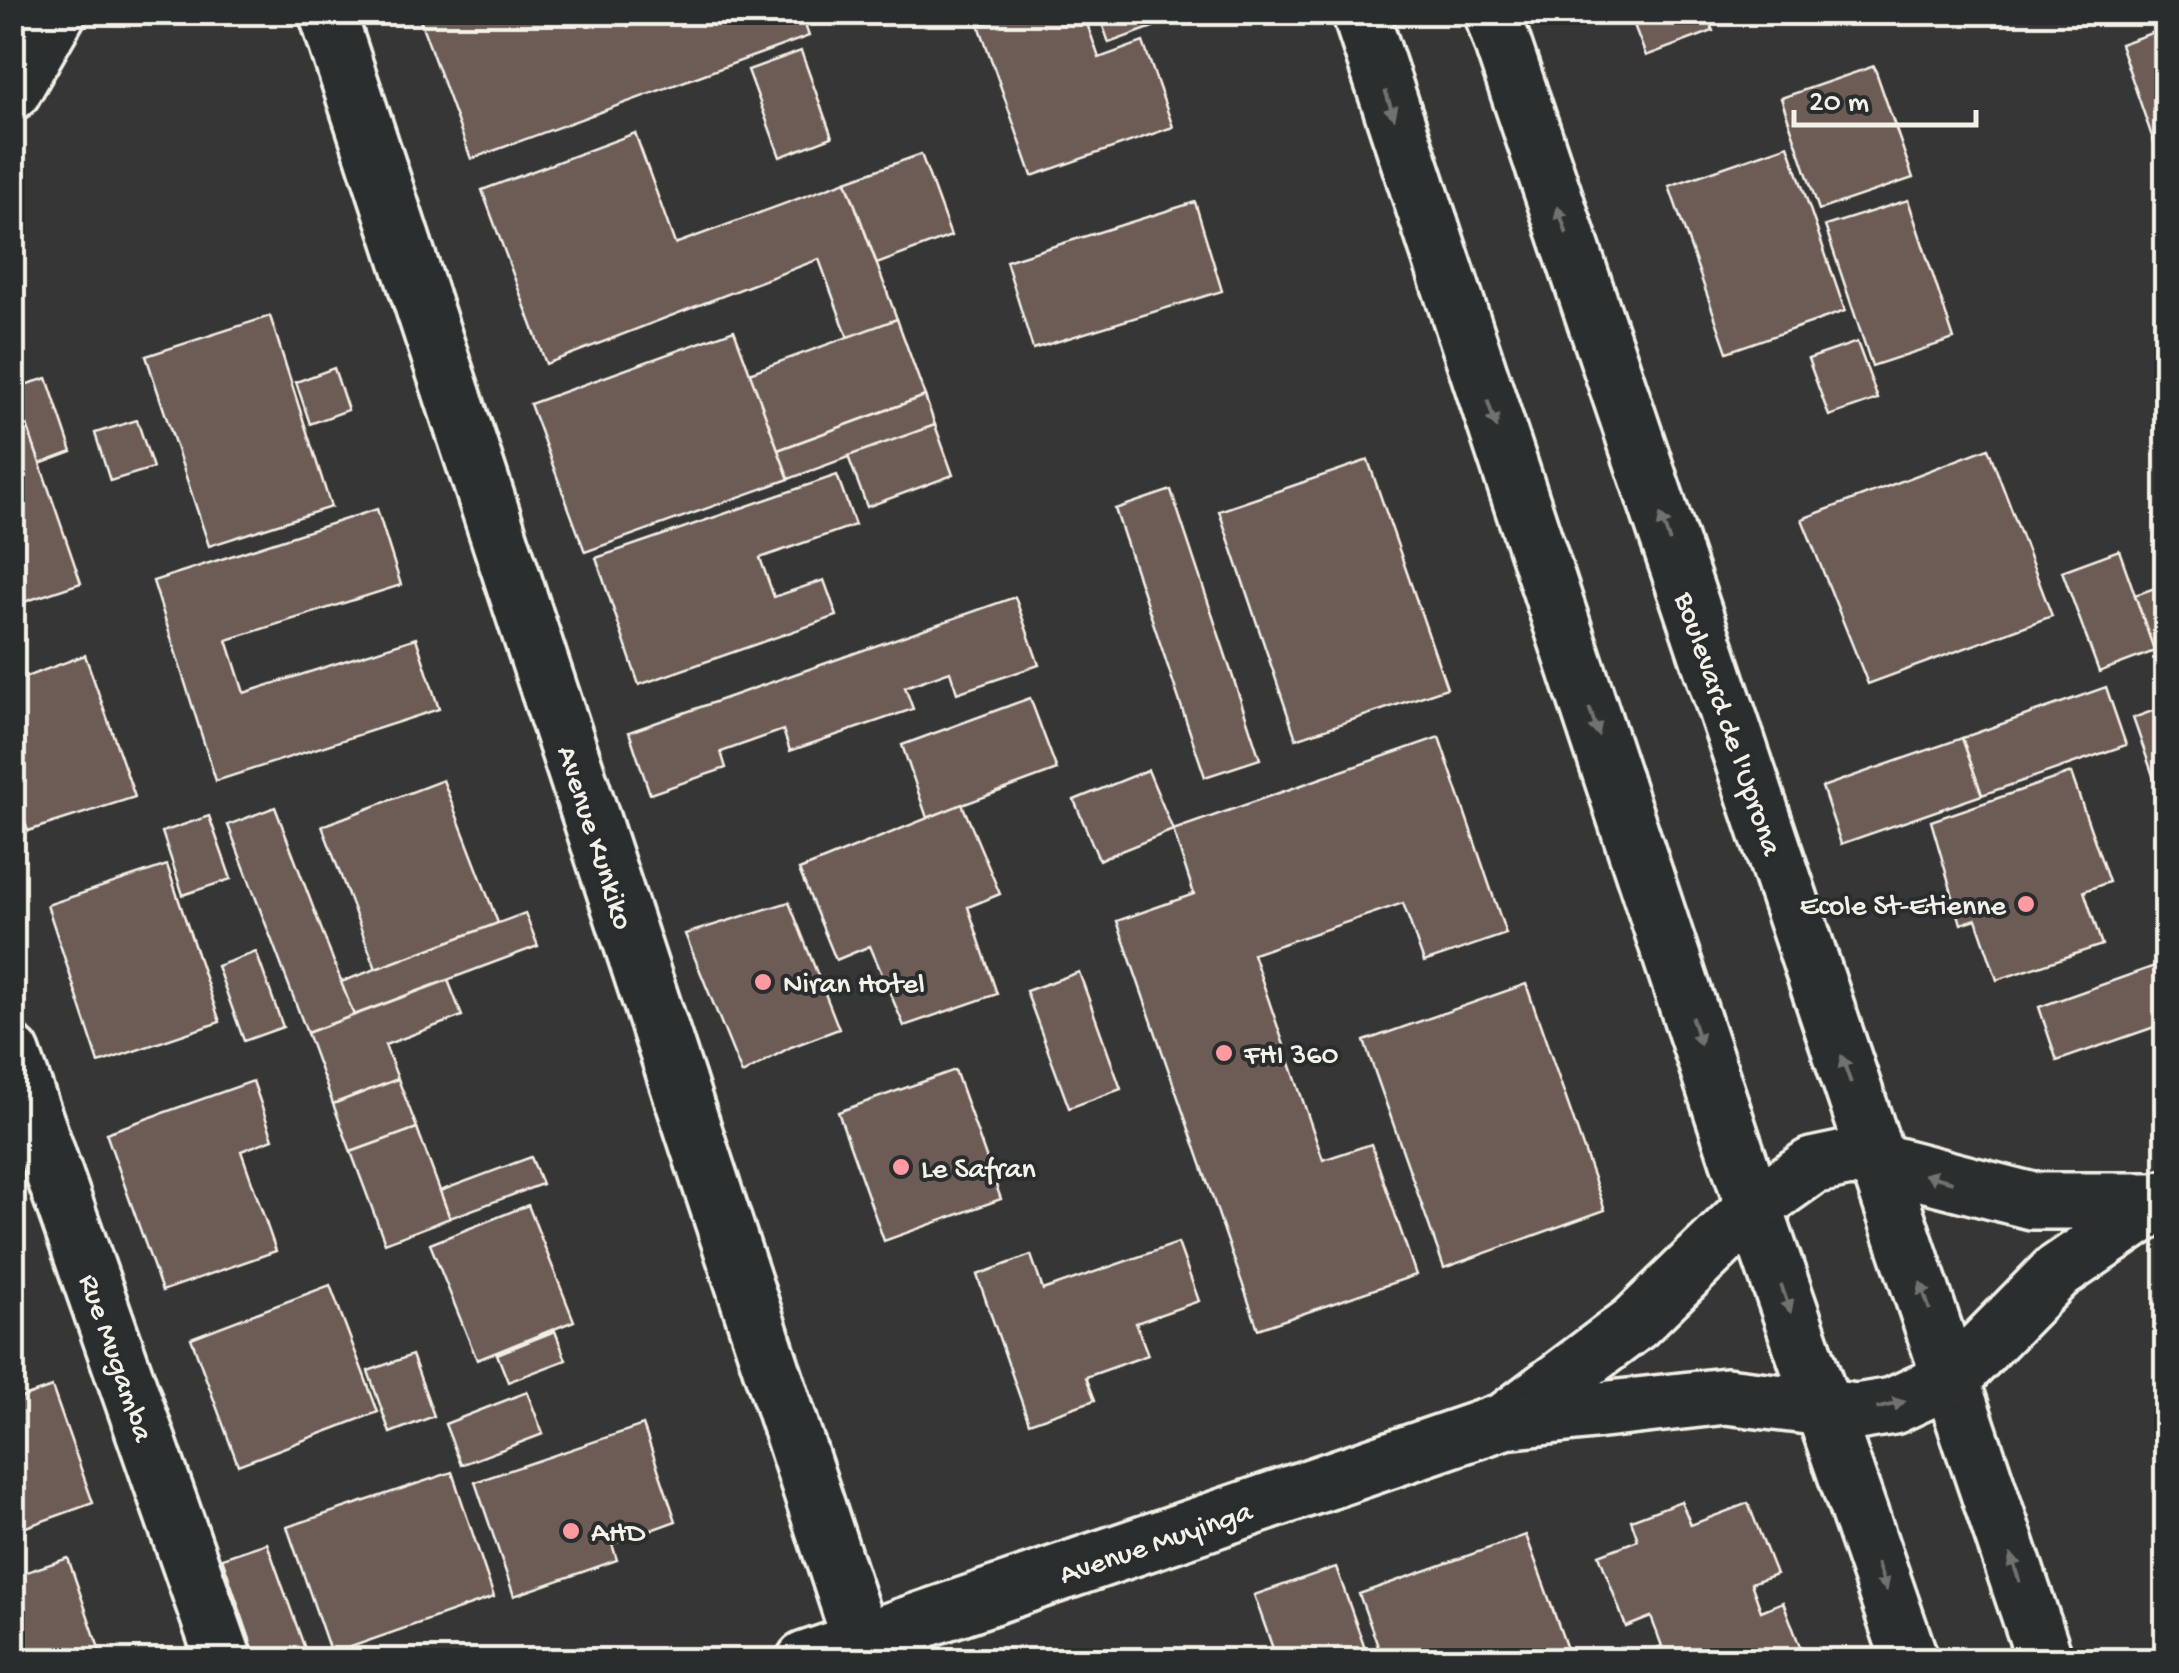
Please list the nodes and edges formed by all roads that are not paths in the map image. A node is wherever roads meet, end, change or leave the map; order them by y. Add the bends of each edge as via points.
1 (58, 12) edge
2 (328, 12) edge
3 (1360, 12) edge
4 (1492, 12) edge
5 (12, 92) edge
6 (12, 1054) edge
7 (1877, 1161) junction
8 (2162, 1199) edge
9 (1754, 1207) junction
10 (1954, 1378) junction
11 (1824, 1409) junction
12 (1504, 1421) junction
13 (864, 1651) edge
14 (224, 1660) edge
15 (805, 1660) edge
16 (1910, 1660) edge
17 (2045, 1660) edge

1 - 5 street
2 - 13 street, Avenue Kunkiko
3 -> 9 street
7 -> 4 street, Boulevard de l'Uprona
6 - 14 street, Rue Mugamba
8 -> 7 street, Avenue Muyinga via 2032,1201
7 - 9 street, Avenue Muyinga via 1850,1158 1812,1166
10 -> 7 street, Boulevard de l'Uprona
8 - 10 street via 2056,1274
9 -> 11 street
9 - 12 street, Avenue Muyinga via 1635,1323
11 -> 10 street, Avenue Muyinga via 1893,1406
17 -> 10 street, Boulevard de l'Uprona
11 - 12 street, Avenue Muyinga via 1726,1396
11 -> 16 street
12 - 13 street, Avenue Muyinga
13 - 15 street, Avenue Muyinga

